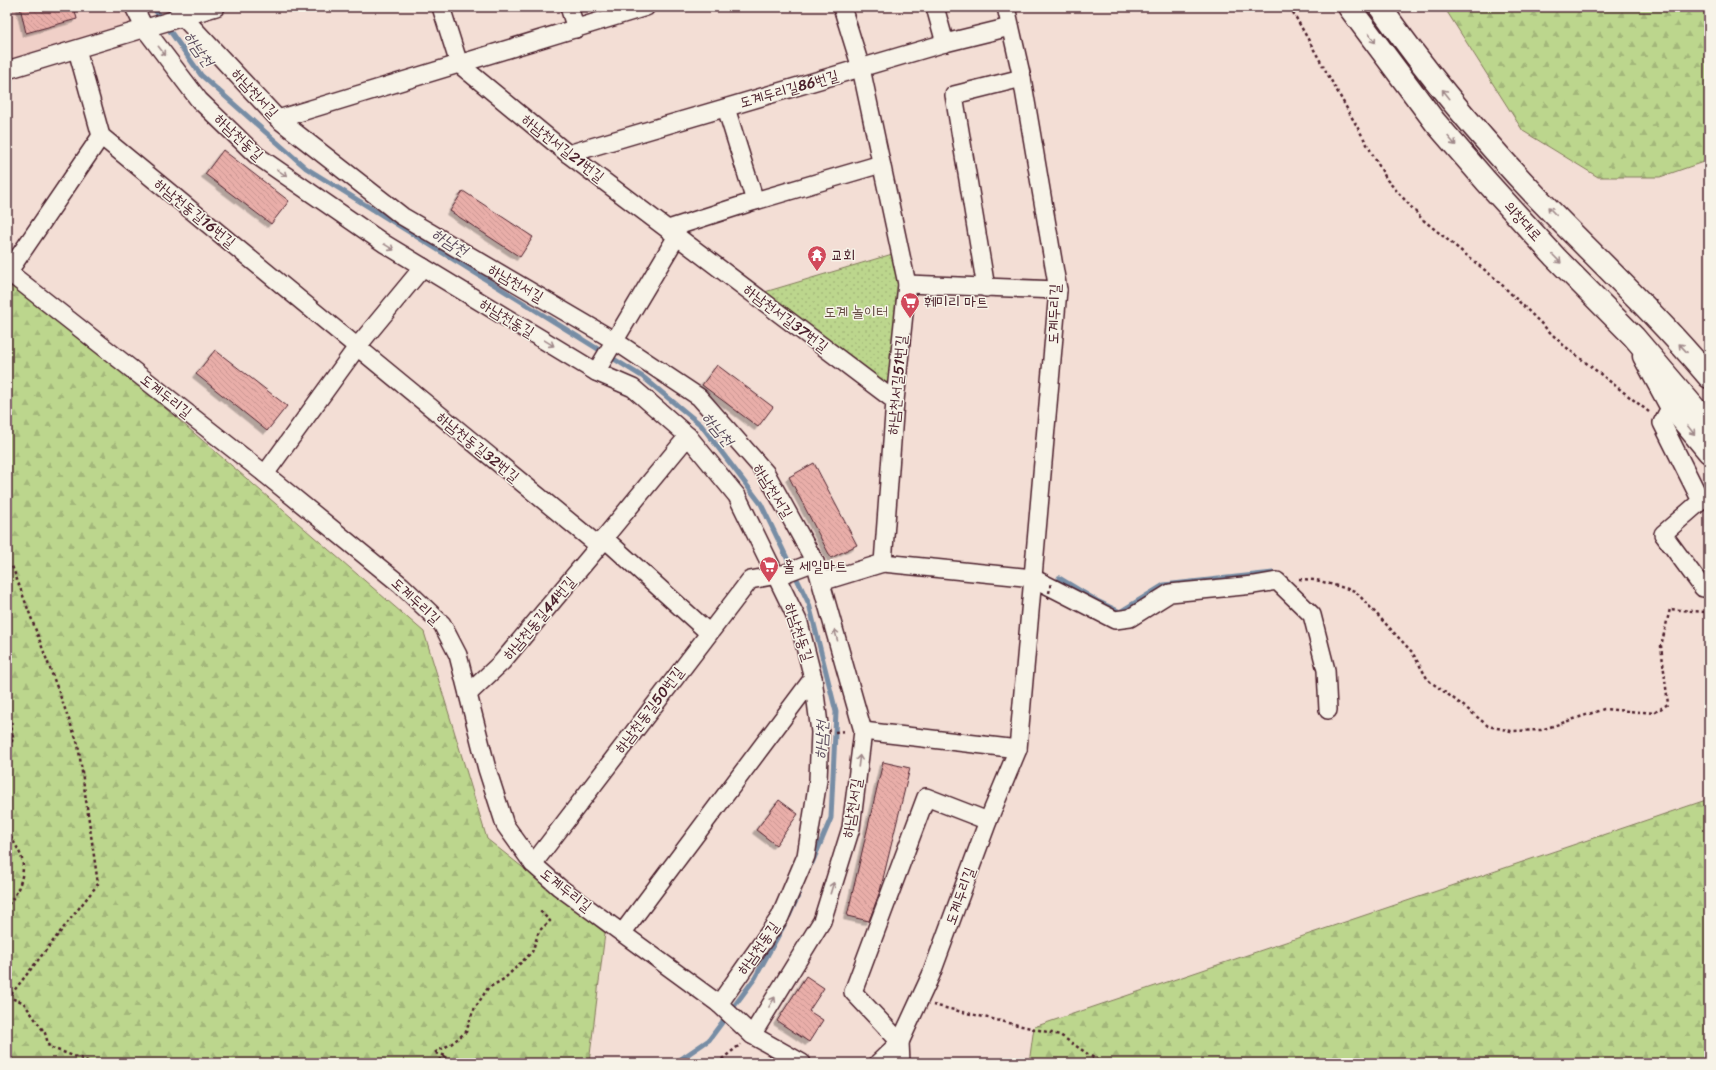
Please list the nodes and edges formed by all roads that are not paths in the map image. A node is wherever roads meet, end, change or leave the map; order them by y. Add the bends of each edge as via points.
1 (134, 7) edge
2 (216, 7) edge
3 (441, 7) edge
4 (569, 7) edge
5 (646, 7) edge
6 (842, 7) edge
7 (935, 7) edge
8 (1006, 7) edge
9 (1349, 7) edge
10 (1380, 7) edge
11 (178, 14) edge
12 (1010, 27) junction
13 (149, 28) junction
14 (576, 28) junction
15 (945, 43) junction
16 (78, 50) junction
17 (459, 64) junction
18 (861, 68) junction
19 (7, 70) edge
20 (1022, 78) junction
21 (726, 108) junction
22 (278, 119) junction
23 (101, 136) junction
24 (568, 154) junction
25 (881, 164) junction
26 (755, 201) junction
27 (673, 233) junction
28 (423, 267) junction
29 (8, 271) edge
30 (907, 284) junction
31 (986, 288) junction
32 (1058, 290) junction
33 (1634, 337) junction
34 (613, 344) junction
35 (357, 347) junction
36 (1706, 367) edge
37 (599, 369) junction
38 (895, 401) junction
39 (1666, 414) junction
40 (1709, 425) edge
41 (688, 436) junction
42 (1709, 452) edge
43 (265, 474) junction
44 (602, 542) junction
45 (883, 563) junction
46 (809, 564) junction
47 (780, 574) junction
48 (1034, 578) junction
49 (821, 582) junction
50 (1709, 584) edge
51 (708, 632) junction
52 (814, 678) junction
53 (468, 694) junction
54 (1328, 710) dead end
55 (857, 731) junction
56 (1018, 749) junction
57 (988, 821) junction
58 (533, 864) junction
59 (623, 932) junction
60 (721, 1006) junction
61 (746, 1030) junction
62 (900, 1042) junction
63 (802, 1063) edge
64 (878, 1063) edge
65 (901, 1063) edge

1 - 13 street, 하남천동길
2 - 11 street
3 - 17 street
4 - 14 street
5 - 14 street
6 - 18 street, 하남천서길51번길
7 - 15 street
8 - 12 street, 도계두리길
9 -> 33 main road, 의창대로 via 1435,122 1555,257
36 -> 10 main road, 의창대로 via 1538,197 1466,118
11 - 13 street
11 - 22 street, 하남천서길
12 - 15 street, 도계두리길86번길
12 - 20 street, 도계두리길
13 - 16 street
13 -> 28 street, 하남천동길 via 199,100 256,155 384,244
14 - 17 street
15 - 18 street, 도계두리길86번길
16 - 19 street
16 - 23 street
17 - 22 street
17 - 24 street, 하남천서길21번길
18 - 21 street, 도계두리길86번길
18 - 25 street, 하남천서길51번길
20 - 31 street via 954,95
20 - 32 street, 도계두리길
21 - 24 street, 도계두리길86번길
21 - 26 street
22 - 34 street, 하남천서길 via 402,216
23 - 29 street, 도계두리길
23 - 35 street, 하남천동길16번길
24 - 27 street, 하남천서길21번길
25 - 26 street
25 - 30 street, 하남천서길51번길
26 - 27 street
27 - 34 street
27 - 38 street, 하남천서길37번길
28 - 35 street
28 -> 37 street, 하남천동길
29 - 43 street, 도계두리길
30 - 31 street
30 - 38 street, 하남천서길51번길
31 - 32 street
32 - 48 street, 도계두리길
33 - 39 main road
33 - 40 main road, 의창대로
34 - 37 street
34 - 46 street, 하남천서길 via 699,397 766,473
35 - 43 street
35 - 44 street, 하남천동길32번길
37 - 41 street, 하남천동길 via 633,388
38 - 45 street, 하남천서길51번길
39 -> 42 main road
39 - 50 street via 1701,501 1663,534 1703,588
41 - 44 street, 하남천동길44번길
41 - 47 street, 하남천동길 via 737,496
43 - 53 street, 도계두리길 via 401,585 442,624 458,655
44 - 51 street
44 - 53 street, 하남천동길44번길 via 502,662
45 - 48 street
45 - 49 street
46 - 47 street, 하남천동길50번길
46 - 49 street, 하남천서길
47 - 51 street, 하남천동길50번길 via 750,580
47 - 52 street, 하남천동길 via 799,623
48 - 54 street via 1115,620 1130,618 1170,592 1277,581 1312,616 1326,670
48 - 56 street, 도계두리길
55 -> 49 street, 하남천서길
51 - 58 street, 하남천동길50번길
52 - 59 street, 하남천동길
52 - 60 street, 하남천동길 via 820,732 818,780 806,856 780,917
53 - 58 street, 도계두리길 via 505,826
55 - 56 street
61 -> 55 street, 하남천서길 via 822,921 851,828
56 - 57 street, 도계두리길
57 - 62 street, 도계두리길 via 931,974
57 - 62 street via 926,798 853,992
58 - 59 street, 도계두리길 via 559,887
59 - 60 street, 도계두리길
60 - 61 street, 도계두리길
61 - 63 street, 도계두리길
62 - 64 street, 도계두리길
62 - 65 street, 도계두리길

